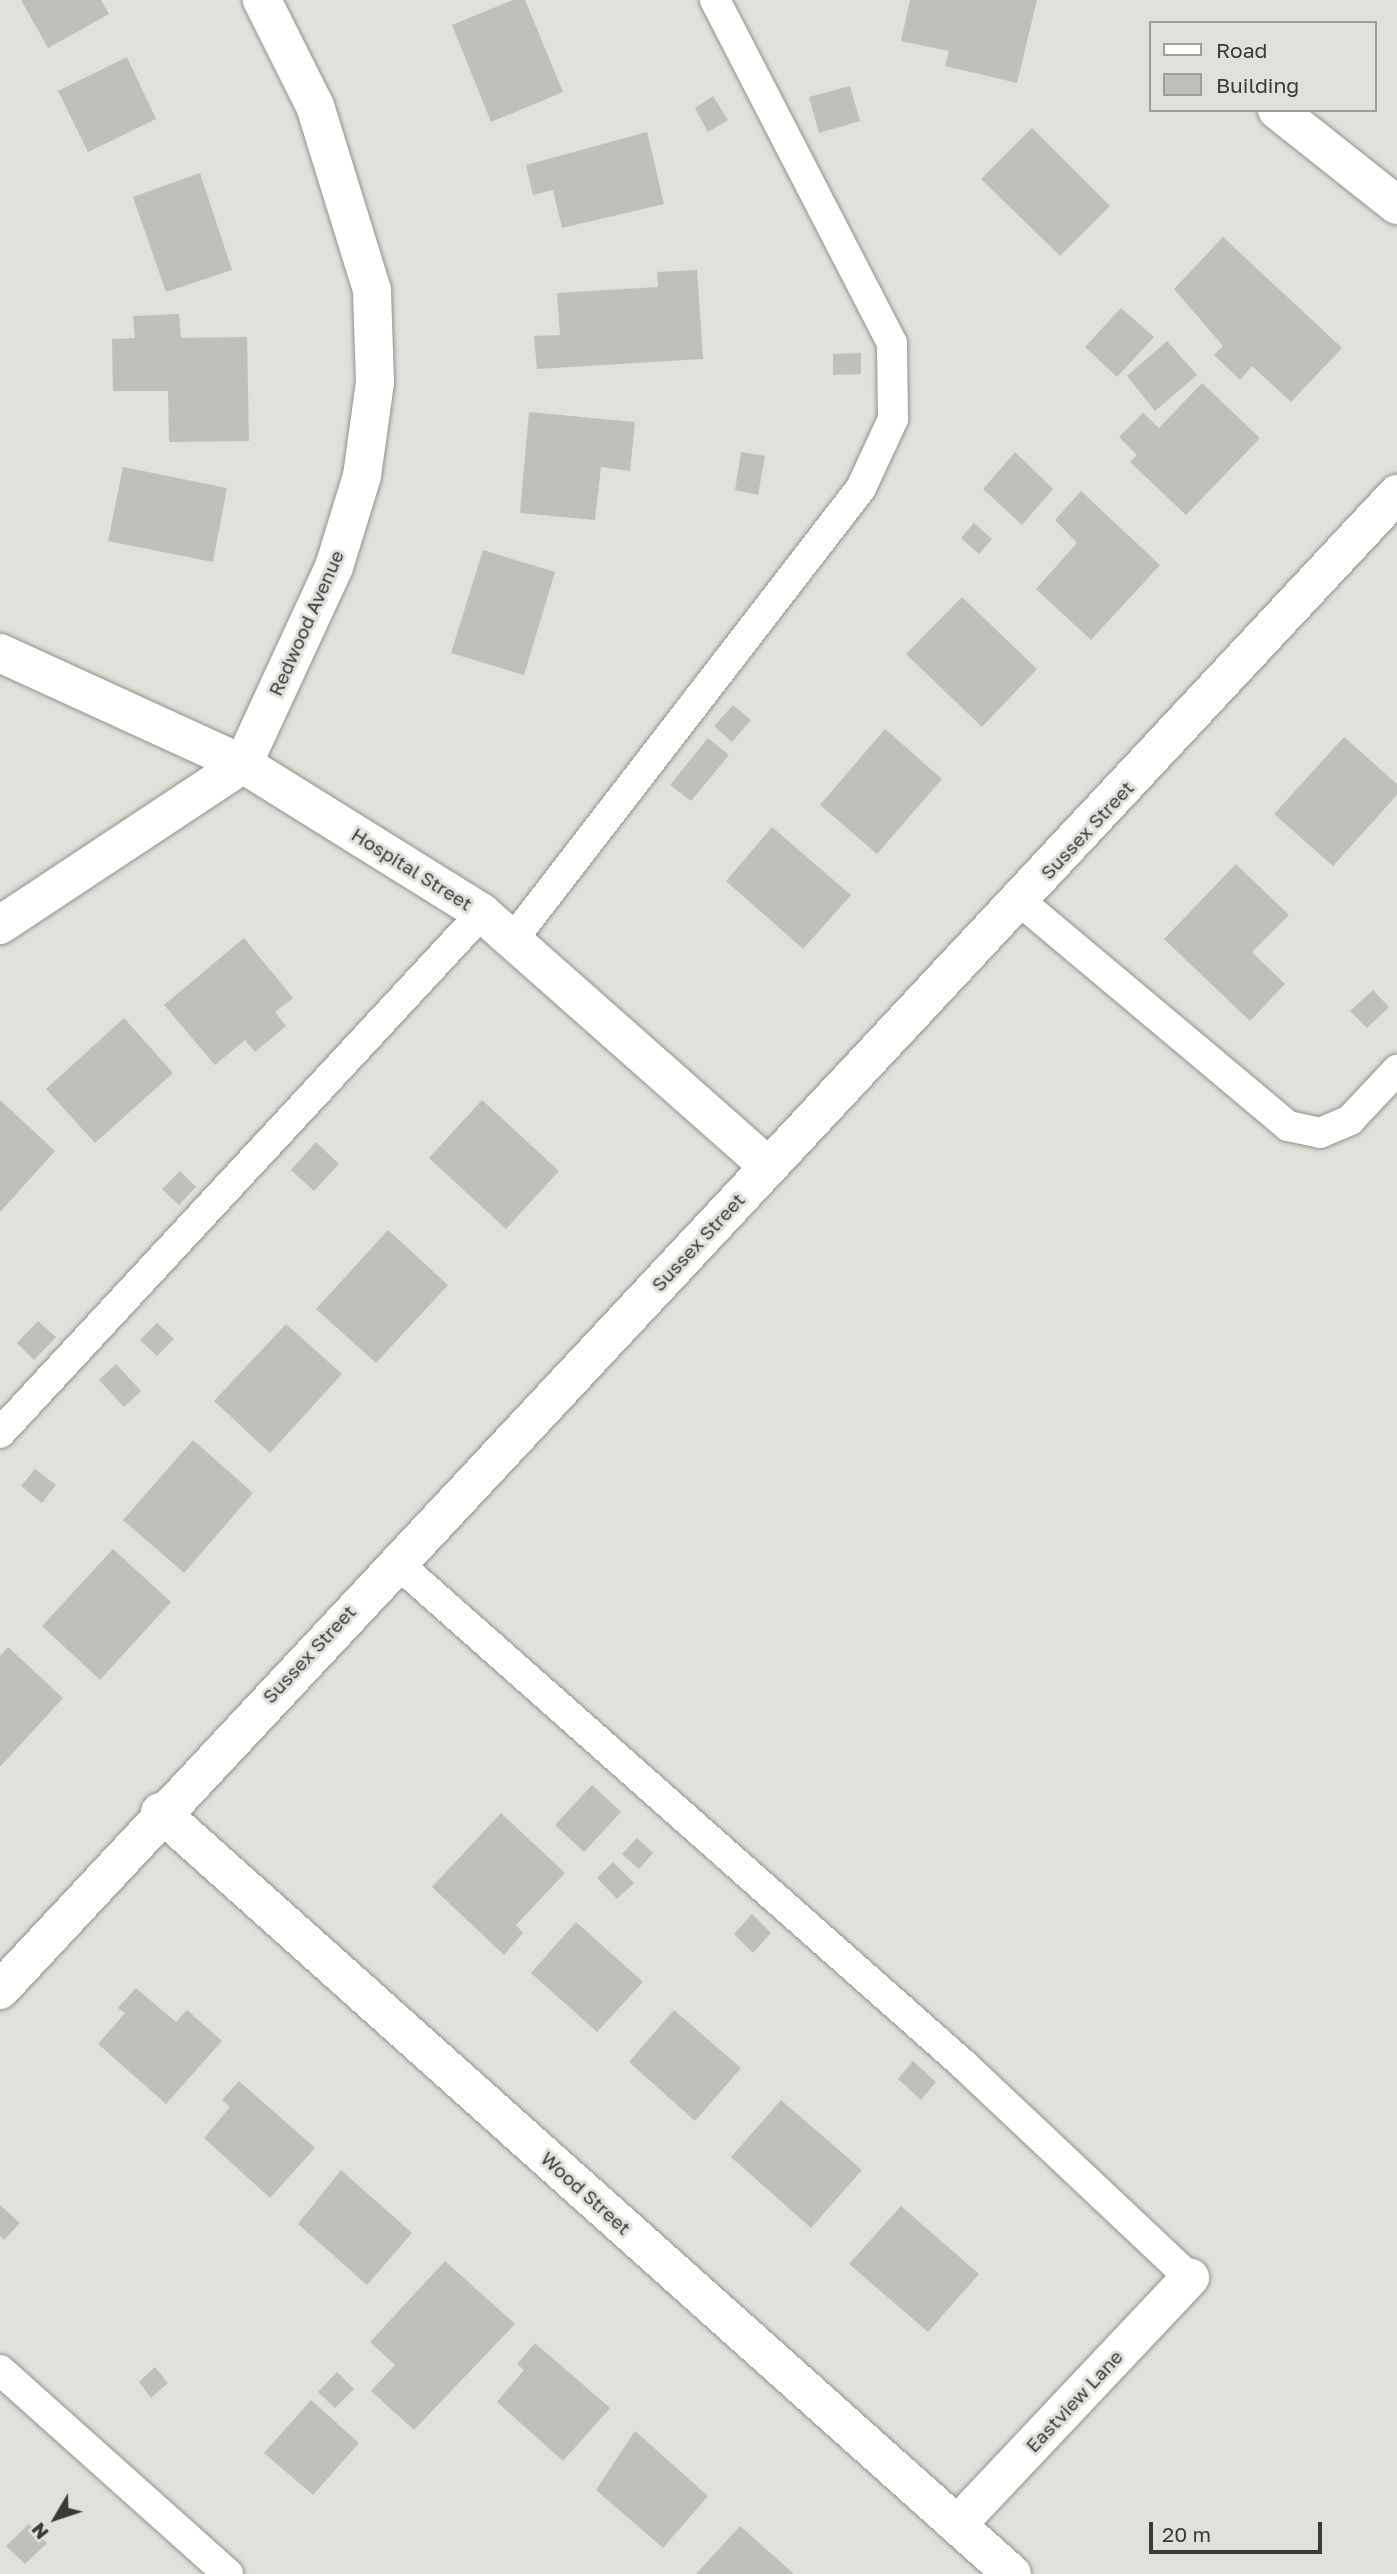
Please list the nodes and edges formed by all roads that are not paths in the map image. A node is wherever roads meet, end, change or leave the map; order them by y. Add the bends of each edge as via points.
1 (262, 0) edge
2 (715, 0) edge
3 (1280, 112) edge
4 (1397, 205) edge
5 (1397, 495) edge
6 (0, 653) edge
7 (243, 764) junction
8 (1021, 902) junction
9 (482, 913) junction
10 (0, 925) edge
11 (514, 938) junction
12 (1397, 1070) edge
13 (769, 1167) junction
14 (0, 1433) edge
15 (396, 1562) junction
16 (160, 1812) junction
17 (0, 1990) edge
18 (1191, 2278) joint
19 (0, 2370) edge
20 (957, 2525) junction
21 (228, 2574) edge
22 (1012, 2574) edge

1 - 7 street, Redwood Avenue via 315,106 352,212 372,290 375,382 362,476 334,567
2 - 11 lane via 892,343 893,419 861,488
3 - 4 street
5 - 8 street, Sussex Street
6 - 7 street, Hospital Street
7 - 9 street, Hospital Street
7 - 10 street
8 - 12 lane via 1288,1126 1320,1133 1350,1120
8 - 13 street, Sussex Street
9 - 11 street, Hospital Street
9 - 14 lane
11 - 13 street, Hospital Street
13 - 15 street, Sussex Street
15 - 16 street, Sussex Street
15 - 18 lane via 953,2055
16 - 17 street, Sussex Street
16 - 20 street, Wood Street
18 - 20 street, Eastview Lane
19 - 21 lane
20 - 22 street, Wood Street

